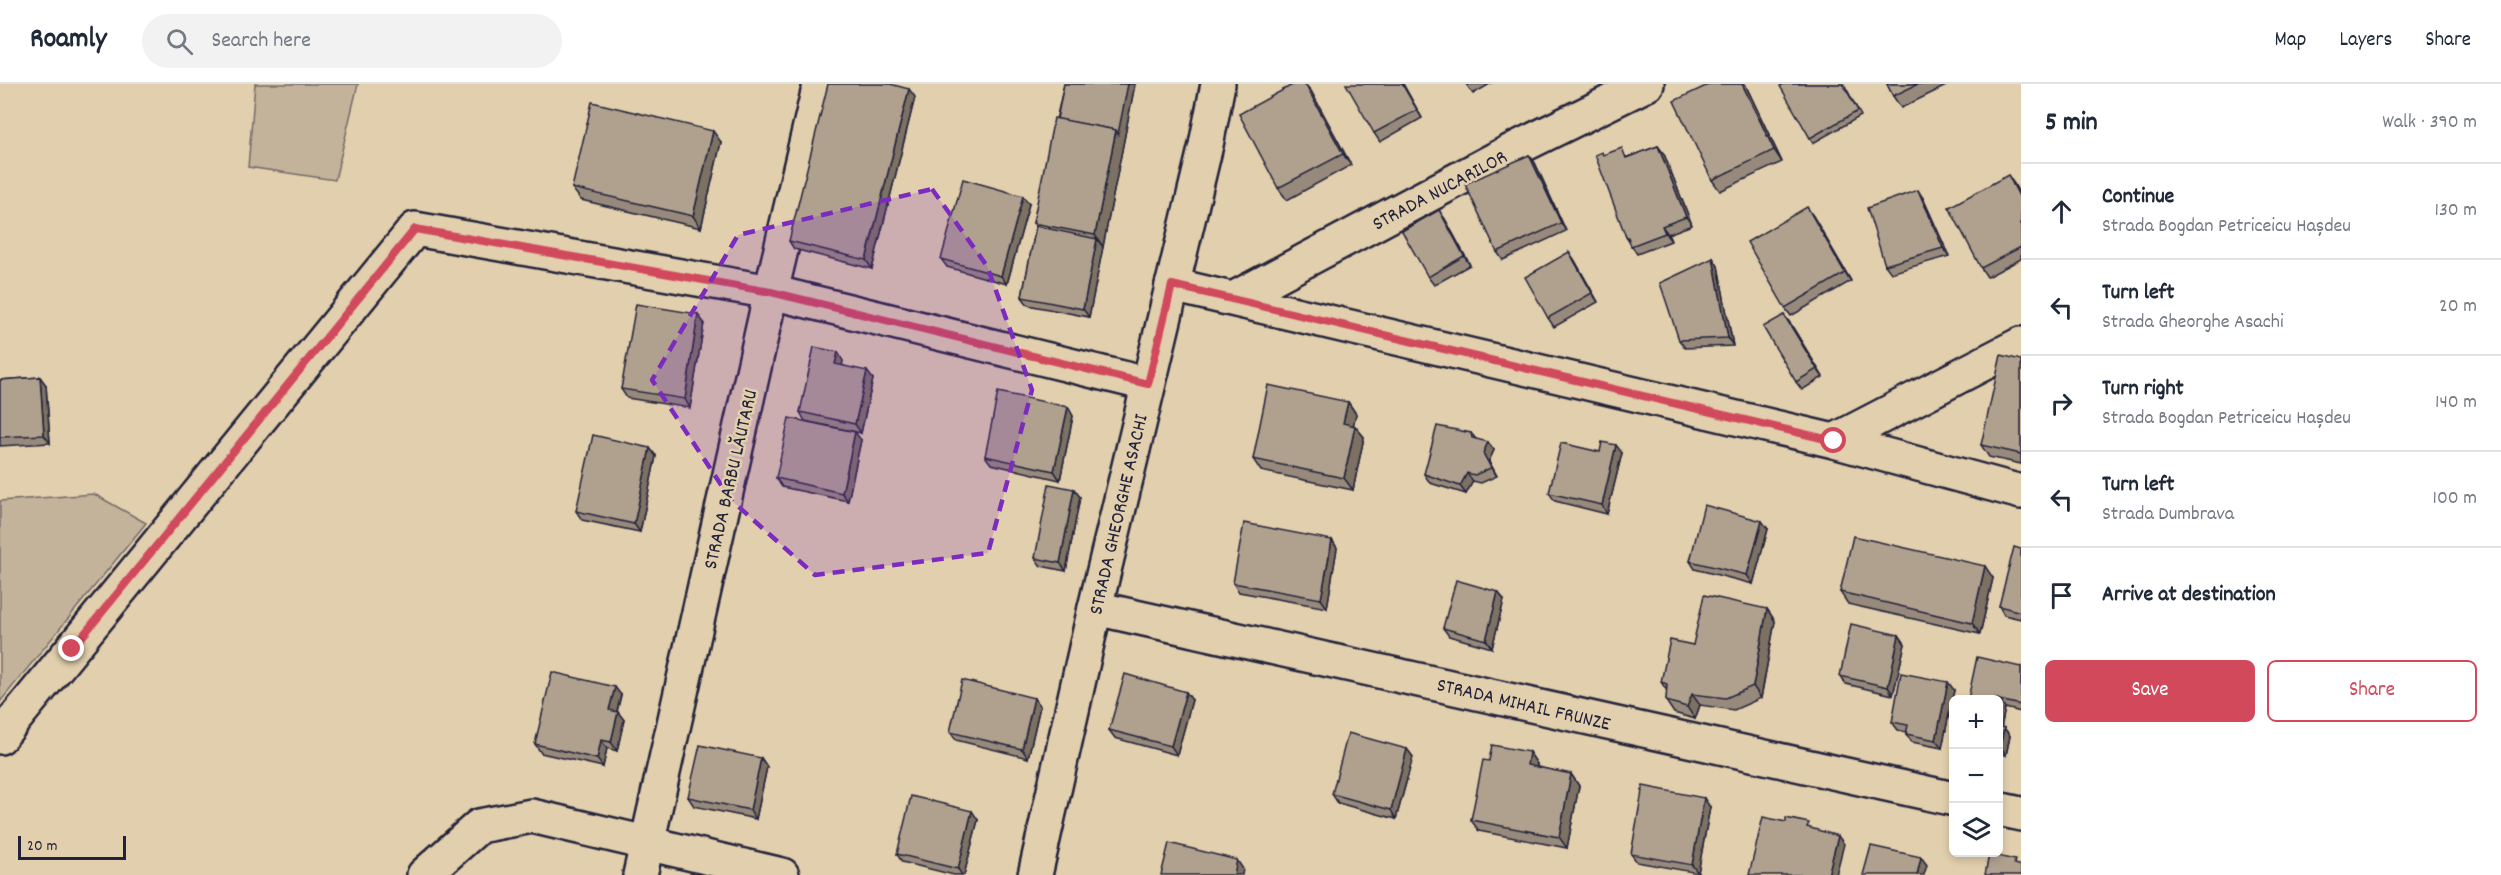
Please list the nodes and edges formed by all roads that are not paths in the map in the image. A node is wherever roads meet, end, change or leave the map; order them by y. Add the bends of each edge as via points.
1 (820, 84) edge
2 (1218, 84) edge
3 (1647, 84) edge
4 (1172, 285) junction
5 (771, 292) junction
6 (1233, 299) junction
7 (2021, 344) edge
8 (1148, 384) junction
9 (1834, 441) junction
10 (2021, 492) edge
11 (1095, 608) junction
12 (0, 737) edge
13 (1949, 798) edge
14 (2003, 810) edge
15 (2021, 814) edge
16 (647, 842) junction
17 (424, 875) edge
18 (640, 875) edge
19 (782, 875) edge
20 (1035, 875) edge

1 - 5 street, STRADA BARBU LĂUTARU
2 - 4 street, STRADA GHEORGHE ASACHI
3 - 6 street, STRADA NUCARILOR via 1512,150
4 - 6 street
4 - 8 street, STRADA GHEORGHE ASACHI
5 - 8 street
5 - 12 street via 415,229
5 - 16 street, STRADA BARBU LĂUTARU
6 - 9 street
7 - 9 street
8 - 11 street, STRADA GHEORGHE ASACHI
9 - 10 street
11 - 13 street, STRADA MIHAIL FRUNZE
11 - 20 street, STRADA GHEORGHE ASACHI
14 - 15 street
16 - 17 street via 532,816 479,826
16 - 18 street, STRADA BARBU LĂUTARU
16 - 19 street

